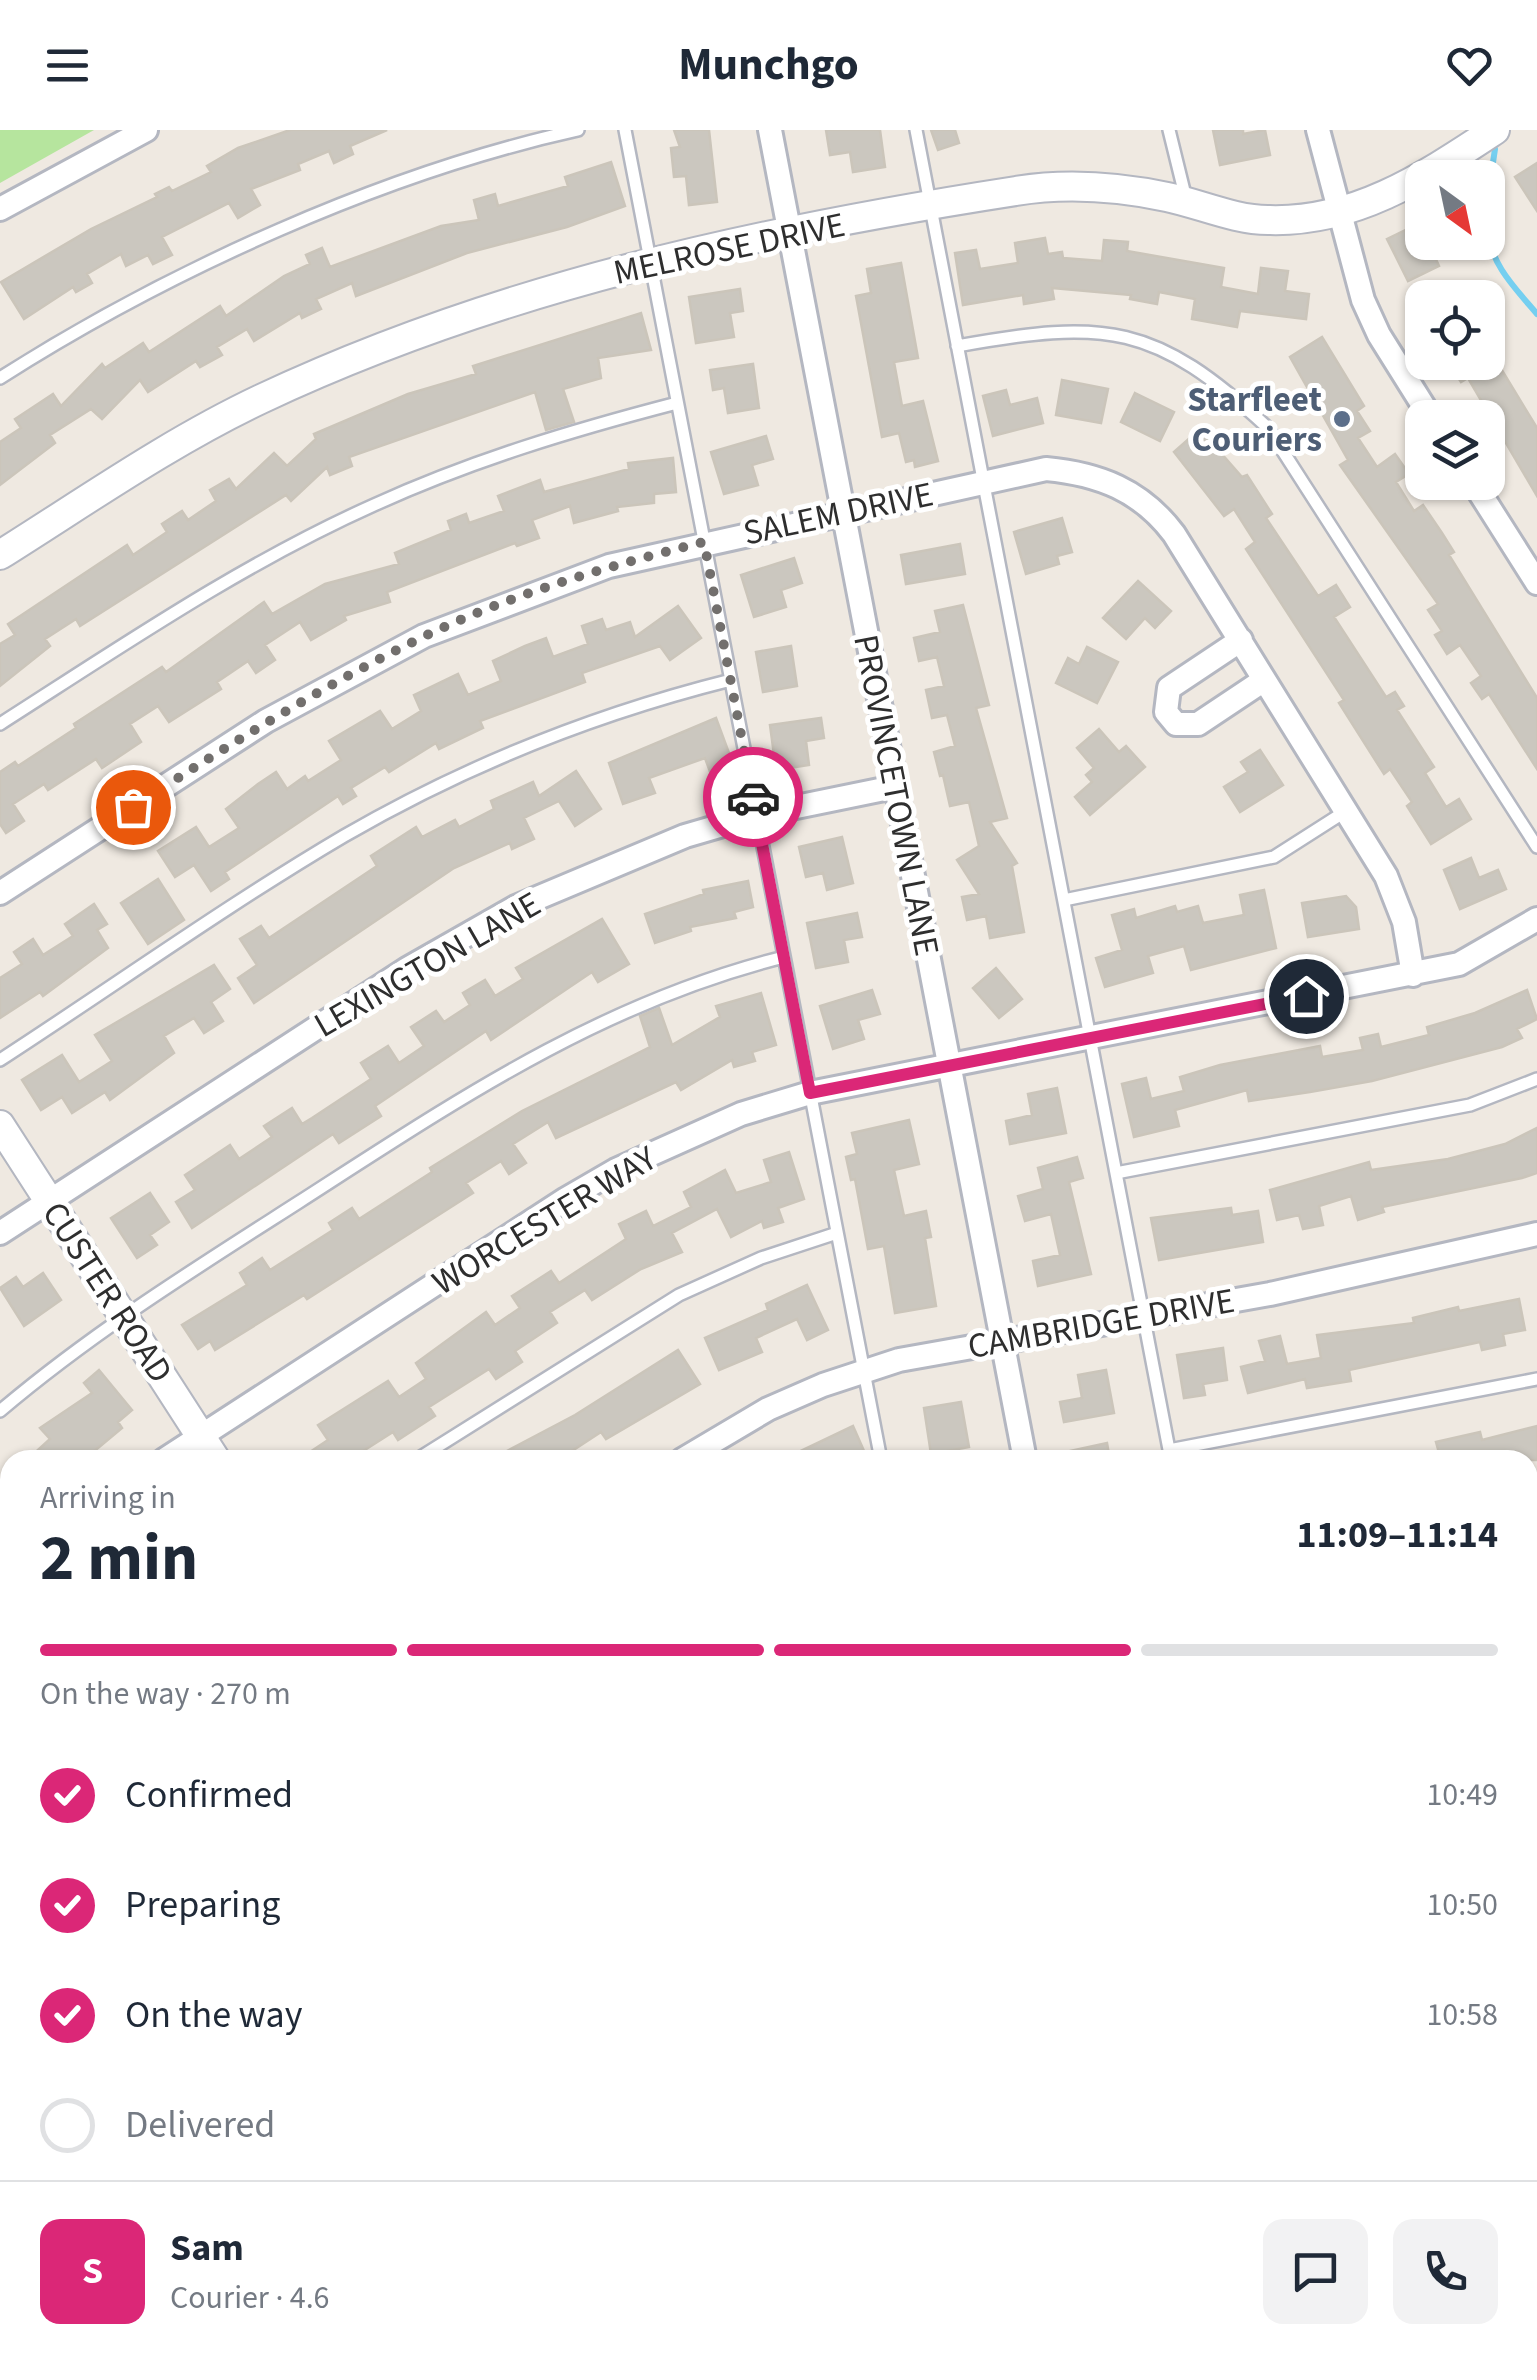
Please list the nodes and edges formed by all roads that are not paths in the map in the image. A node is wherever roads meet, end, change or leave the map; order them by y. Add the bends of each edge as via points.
1 (146, 130) edge
2 (578, 130) edge
3 (625, 130) edge
4 (770, 130) edge
5 (916, 130) edge
6 (1169, 130) edge
7 (1318, 130) edge
8 (1495, 130) edge
9 (1187, 202) junction
10 (930, 207) junction
11 (0, 208) edge
12 (1340, 212) junction
13 (791, 233) junction
14 (650, 261) junction
15 (957, 346) junction
16 (0, 378) edge
17 (1420, 400) edge
18 (677, 403) junction
19 (983, 481) junction
20 (1485, 500) edge
21 (844, 513) junction
22 (704, 542) junction
23 (0, 555) edge
24 (1537, 582) edge
25 (1240, 640) junction
26 (731, 680) junction
27 (1264, 680) junction
28 (0, 724) edge
29 (894, 787) junction
30 (1346, 811) junction
31 (756, 815) junction
32 (1537, 847) edge
33 (0, 893) edge
34 (1064, 900) junction
35 (1537, 918) edge
36 (784, 957) junction
37 (1413, 975) junction
38 (1090, 1038) junction
39 (0, 1060) edge
40 (949, 1066) junction
41 (1537, 1079) edge
42 (810, 1093) junction
43 (0, 1124) edge
44 (1116, 1173) junction
45 (49, 1201) junction
46 (0, 1232) edge
47 (837, 1233) junction
48 (1537, 1234) edge
49 (1144, 1315) junction
50 (123, 1316) junction
51 (1002, 1340) junction
52 (863, 1370) junction
53 (1537, 1379) edge
54 (0, 1410) edge
55 (200, 1436) junction
56 (179, 1450) edge
57 (209, 1450) edge
58 (432, 1450) edge
59 (699, 1450) edge
60 (879, 1450) edge
61 (1023, 1450) edge
62 (1169, 1450) edge
63 (1194, 1450) edge

1 - 11 street
2 - 16 lane via 413,179 289,228 184,275
3 - 14 lane
4 - 13 street, PROVINCETOWN LANE
5 - 10 lane
6 - 9 lane
7 - 12 street
8 - 12 street, MELROSE DRIVE via 1396,190
9 - 10 street, MELROSE DRIVE via 1045,188
9 - 12 street, MELROSE DRIVE via 1264,220
10 - 13 street, MELROSE DRIVE
10 - 15 lane
12 - 17 street via 1351,266 1378,335
13 - 14 street, MELROSE DRIVE
13 - 21 street, PROVINCETOWN LANE
14 - 18 lane
14 - 23 street, MELROSE DRIVE via 475,312 340,363 178,444
15 - 19 lane
15 - 32 lane via 1042,330 1102,332 1156,344 1215,379 1268,428
18 - 22 lane
18 - 28 lane via 536,440 374,505 193,600
19 - 21 street, SALEM DRIVE
19 - 25 street, SALEM DRIVE via 1046,470 1083,472 1130,492 1174,534
19 - 34 lane
20 - 24 street
21 - 22 street, SALEM DRIVE
21 - 29 street, PROVINCETOWN LANE
22 - 26 lane
22 - 33 street, SALEM DRIVE via 609,566 424,636 266,721
25 - 27 street, SALEM DRIVE
25 - 27 street via 1169,688 1166,712 1176,724 1198,724
26 - 31 lane
26 - 39 lane via 632,706 444,783 344,836
27 - 30 street, SALEM DRIVE
29 - 31 street, LEXINGTON LANE
29 - 40 street, PROVINCETOWN LANE
30 - 34 lane via 1274,857
30 - 37 street, SALEM DRIVE via 1396,897
31 - 36 lane
31 - 45 street, LEXINGTON LANE via 667,843 516,907 408,969
34 - 38 lane
35 - 37 street, WORCESTER WAY via 1476,956
36 - 42 lane
36 - 50 lane via 712,975 554,1042
37 - 38 street, WORCESTER WAY
38 - 40 street, WORCESTER WAY
38 - 44 lane
40 - 42 street, WORCESTER WAY
40 - 51 street, PROVINCETOWN LANE
41 - 44 lane via 1470,1105
42 - 47 lane
42 - 55 street, WORCESTER WAY via 741,1114 616,1170
43 - 45 street, CUSTER ROAD
44 - 49 lane
45 - 46 street, LEXINGTON LANE
45 - 50 street, CUSTER ROAD
47 - 52 lane
47 - 58 lane via 679,1295
48 - 49 street, CAMBRIDGE DRIVE
49 - 51 street, CAMBRIDGE DRIVE
49 - 62 lane
50 - 54 lane
50 - 55 street, CUSTER ROAD
51 - 52 street, CAMBRIDGE DRIVE
51 - 61 street, PROVINCETOWN LANE
52 - 59 street, CAMBRIDGE DRIVE via 768,1410
52 - 60 lane
53 - 63 lane
55 - 56 street, WORCESTER WAY
55 - 57 street, CUSTER ROAD

